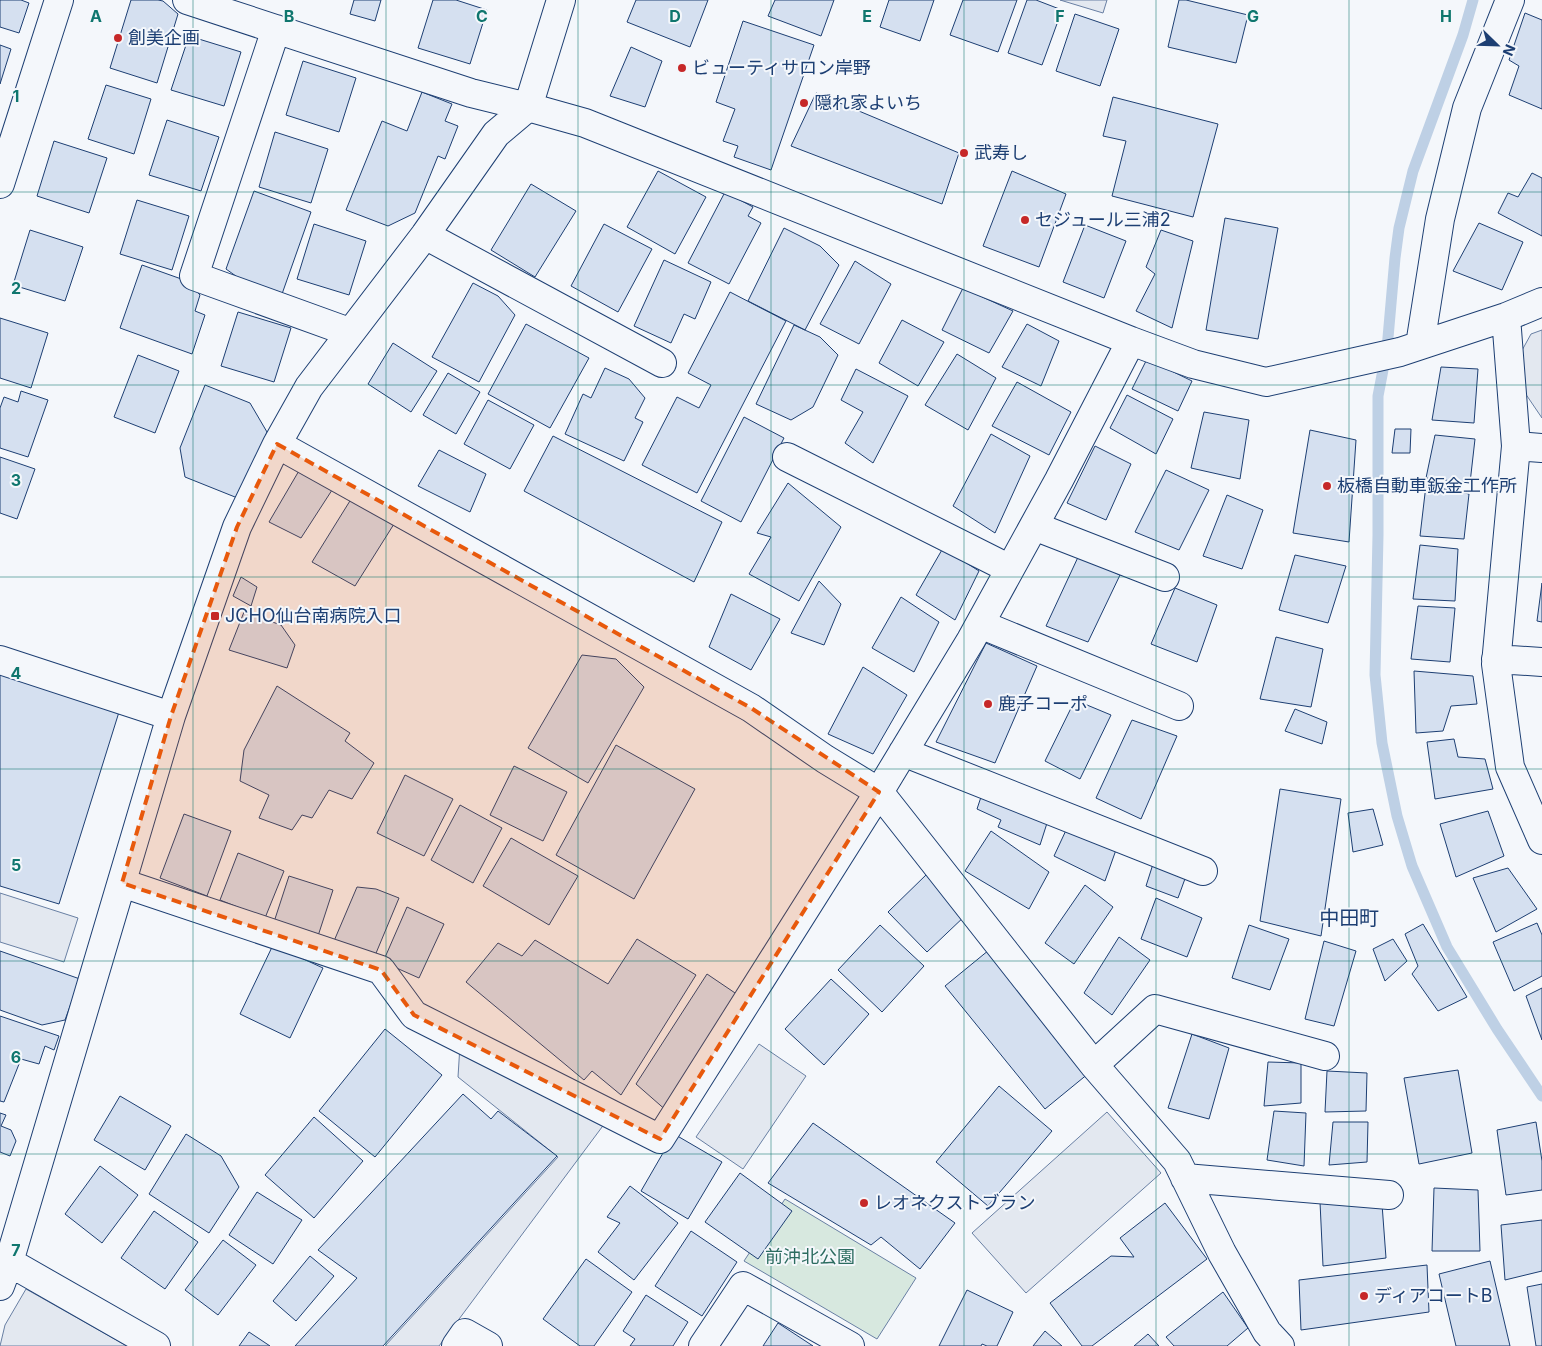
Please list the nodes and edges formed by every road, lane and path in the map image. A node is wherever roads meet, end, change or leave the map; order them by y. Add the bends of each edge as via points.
1 (59, 0) edge
2 (187, 0) edge
3 (561, 0) edge
4 (1510, 0) edge
5 (276, 29) junction
6 (528, 107) junction
7 (0, 184) edge
8 (425, 235) junction
9 (1542, 302) edge
10 (1506, 317) junction
11 (349, 332) junction
12 (1131, 341) junction
13 (1410, 349) junction
14 (662, 363) dead end
15 (277, 444) junction
16 (1529, 447) edge
17 (787, 457) dead end
18 (1034, 526) junction
19 (1010, 569) junction
20 (1164, 577) dead end
21 (980, 624) junction
22 (1496, 658) junction
23 (0, 660) edge
24 (1542, 662) edge
25 (1179, 706) dead end
26 (171, 716) junction
27 (903, 752) junction
28 (879, 792) junction
29 (1542, 840) edge
30 (1203, 871) dead end
31 (122, 883) junction
32 (1325, 1056) dead end
33 (1094, 1065) junction
34 (1185, 1178) junction
35 (1389, 1195) dead end
36 (5, 1274) edge
37 (1266, 1341) edge
38 (156, 1346) edge
39 (456, 1346) edge
40 (488, 1346) edge
41 (703, 1346) edge
42 (850, 1346) edge

1 - 7 street
2 - 5 street
3 - 6 street
4 - 13 street via 1467,108
5 - 6 street via 471,93
5 - 11 street via 194,276
6 - 8 street via 496,134
6 - 12 street via 585,123
8 - 11 street
8 - 14 street
9 - 10 street
10 - 13 street
10 - 16 street
11 - 15 street via 309,387
12 - 13 street via 1193,364 1266,382
12 - 18 street
15 - 26 street via 237,527
15 - 28 street via 751,708
16 - 22 street
17 - 19 street
18 - 19 street
18 - 20 street
19 - 21 street
21 - 25 street
21 - 27 street
22 - 24 street
22 - 29 street via 1510,768
23 - 26 street
26 - 31 street
27 - 28 street
27 - 30 street
28 - 31 street via 660,1139 414,1015 380,970
28 - 33 street
31 - 36 street
32 - 33 street via 1155,1009
33 - 34 street via 1177,1161
34 - 35 street
34 - 37 street
36 - 38 street
39 - 40 street via 465,1333
41 - 42 street via 743,1286

